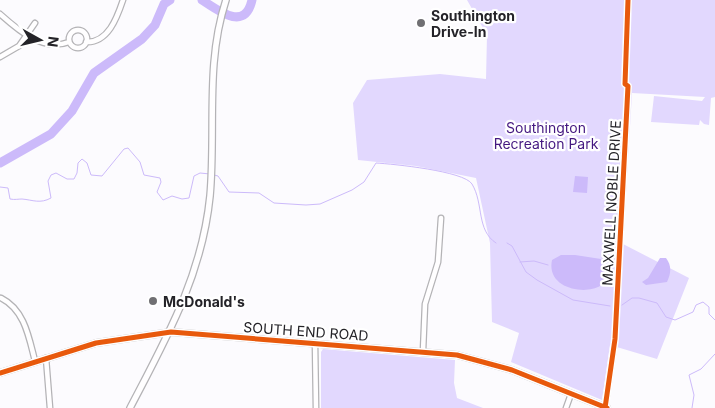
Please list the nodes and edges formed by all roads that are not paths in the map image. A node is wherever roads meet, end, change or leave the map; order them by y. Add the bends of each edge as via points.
1 (123, 0) edge
2 (226, 0) edge
3 (628, 0) edge
4 (0, 14) edge
5 (35, 23) dead end
6 (28, 35) junction
7 (69, 42) junction
8 (86, 42) junction
9 (0, 57) edge
10 (441, 218) dead end
11 (1, 298) edge
12 (170, 332) junction
13 (315, 342) junction
14 (423, 351) junction
15 (46, 358) junction
16 (35, 361) junction
17 (0, 372) edge
18 (571, 394) junction
19 (50, 408) edge
20 (130, 408) edge
21 (316, 408) edge
22 (566, 408) edge
23 (606, 408) edge

1 - 8 street via 104,36 97,41
2 - 12 main road via 212,72 211,174 207,214 185,300
3 - 23 street, MAXWELL NOBLE DRIVE via 625,84 628,86 615,339
4 - 6 street
5 - 6 street
6 - 7 street via 56,46
6 - 9 street via 19,46
7 - 8 street via 80,48
7 - 8 street via 69,35 77,30 86,35
10 - 14 street via 438,262 425,304
11 - 16 street via 12,304 24,321
12 - 13 street, SOUTH END ROAD
12 - 15 street, SOUTH END ROAD via 96,343
12 - 20 main road
13 - 14 street, SOUTH END ROAD
13 - 21 street
14 - 18 street, SOUTH END ROAD via 483,360
15 - 16 street, SOUTH END ROAD
15 - 19 street
16 - 17 street, SOUTH END ROAD
18 - 22 street
18 - 23 street, SOUTH END ROAD

